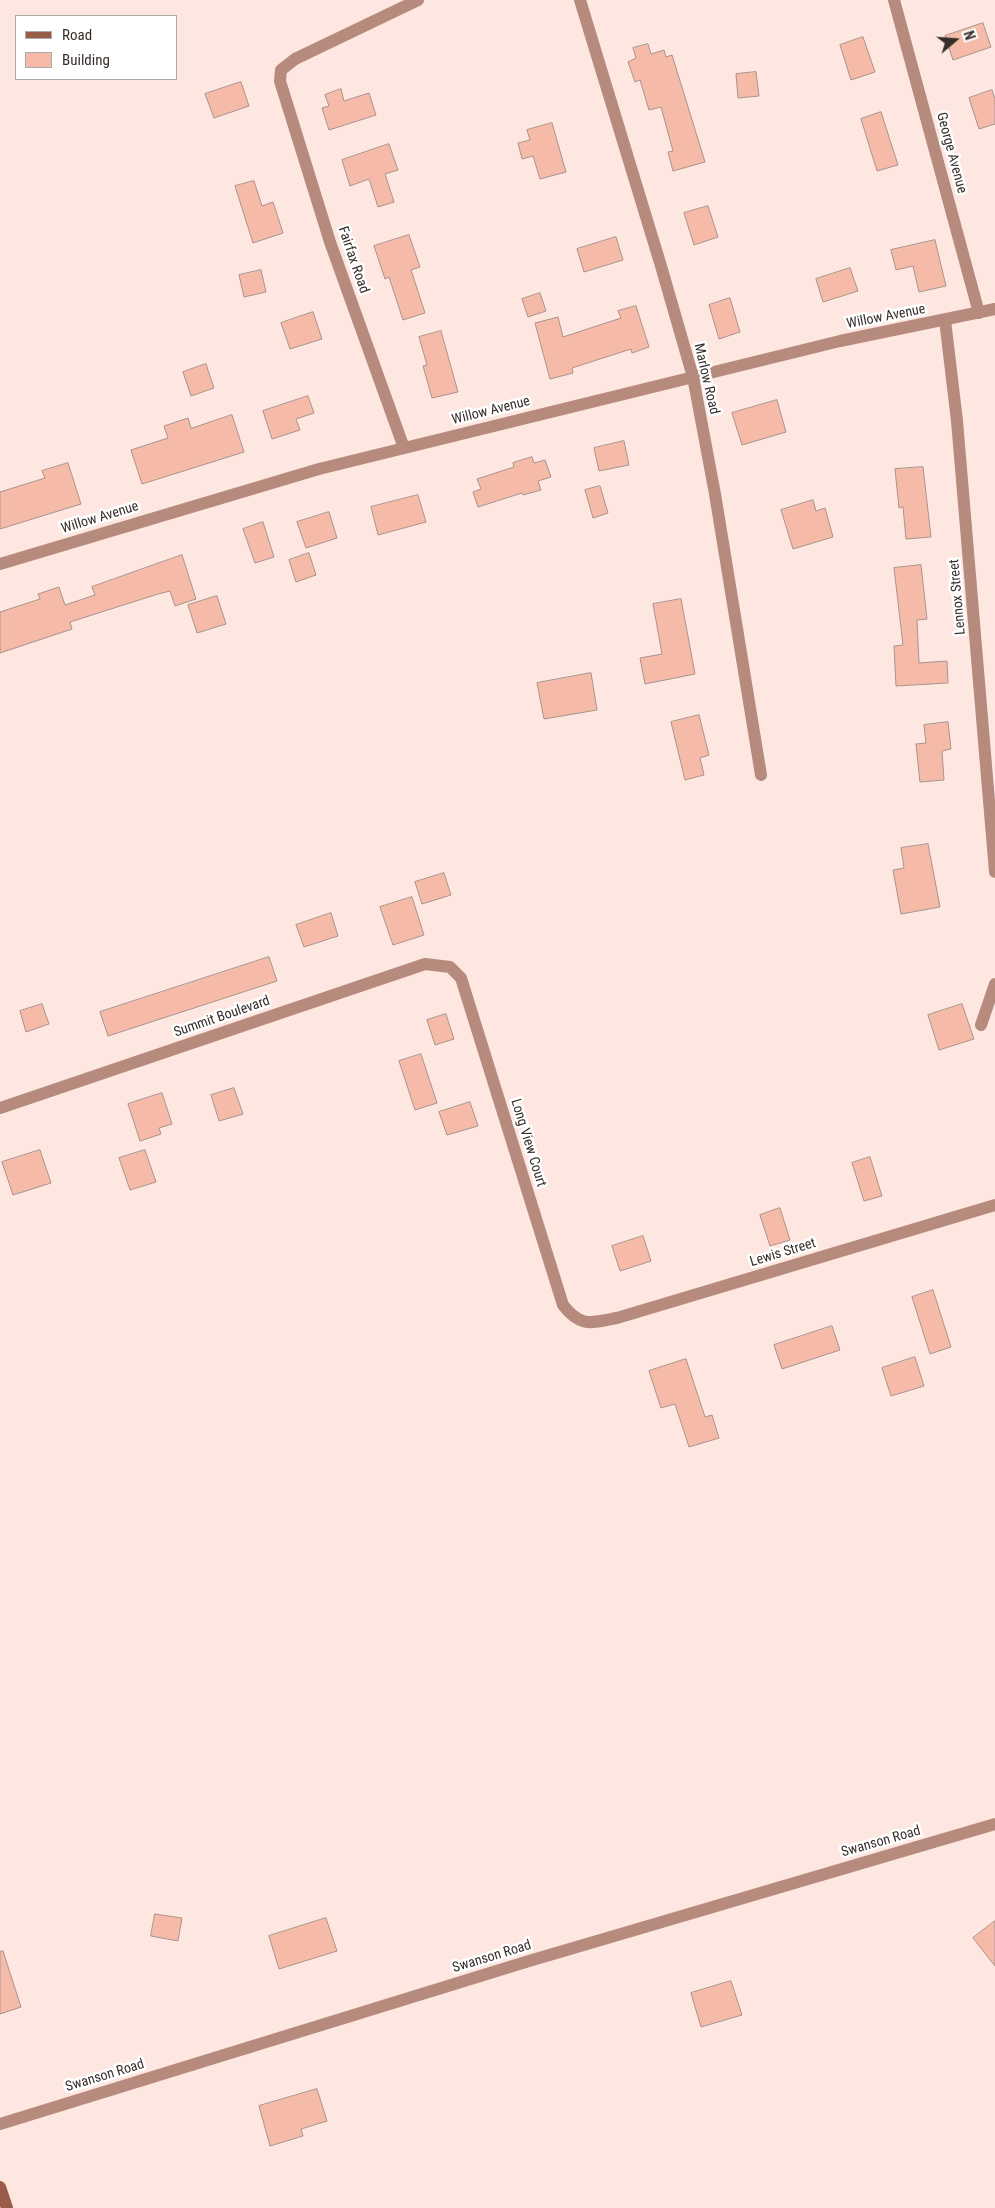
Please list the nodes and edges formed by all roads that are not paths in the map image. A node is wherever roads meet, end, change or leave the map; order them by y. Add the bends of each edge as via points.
1 (418, 0) edge
2 (580, 0) edge
3 (894, 0) edge
4 (995, 309) edge
5 (979, 313) junction
6 (945, 320) junction
7 (692, 377) junction
8 (404, 448) junction
9 (0, 564) edge
10 (761, 774) dead end
11 (995, 872) edge
12 (454, 970) joint
13 (995, 984) edge
14 (981, 1025) dead end
15 (0, 1108) edge
16 (995, 1205) edge
17 (579, 1321) joint
18 (995, 1824) edge
19 (0, 2124) edge

1 - 8 street, Fairfax Road via 295,59 281,70 280,81 330,242
2 - 7 street, Marlow Road
3 - 5 street, George Avenue
4 - 5 street, Willow Avenue
5 - 6 street, Willow Avenue
6 - 7 street, Willow Avenue via 840,341
6 - 11 street, Lennox Street via 957,421
7 - 8 street, Willow Avenue
7 - 10 street, Marlow Road via 715,494
8 - 9 street, Willow Avenue via 319,469
12 - 15 street, Summit Boulevard via 425,964
12 - 17 street, Long View Court via 462,978 563,1305 572,1318
13 - 14 street
16 - 17 street, Lewis Street via 617,1318 592,1323
18 - 19 street, Swanson Road via 538,1959

